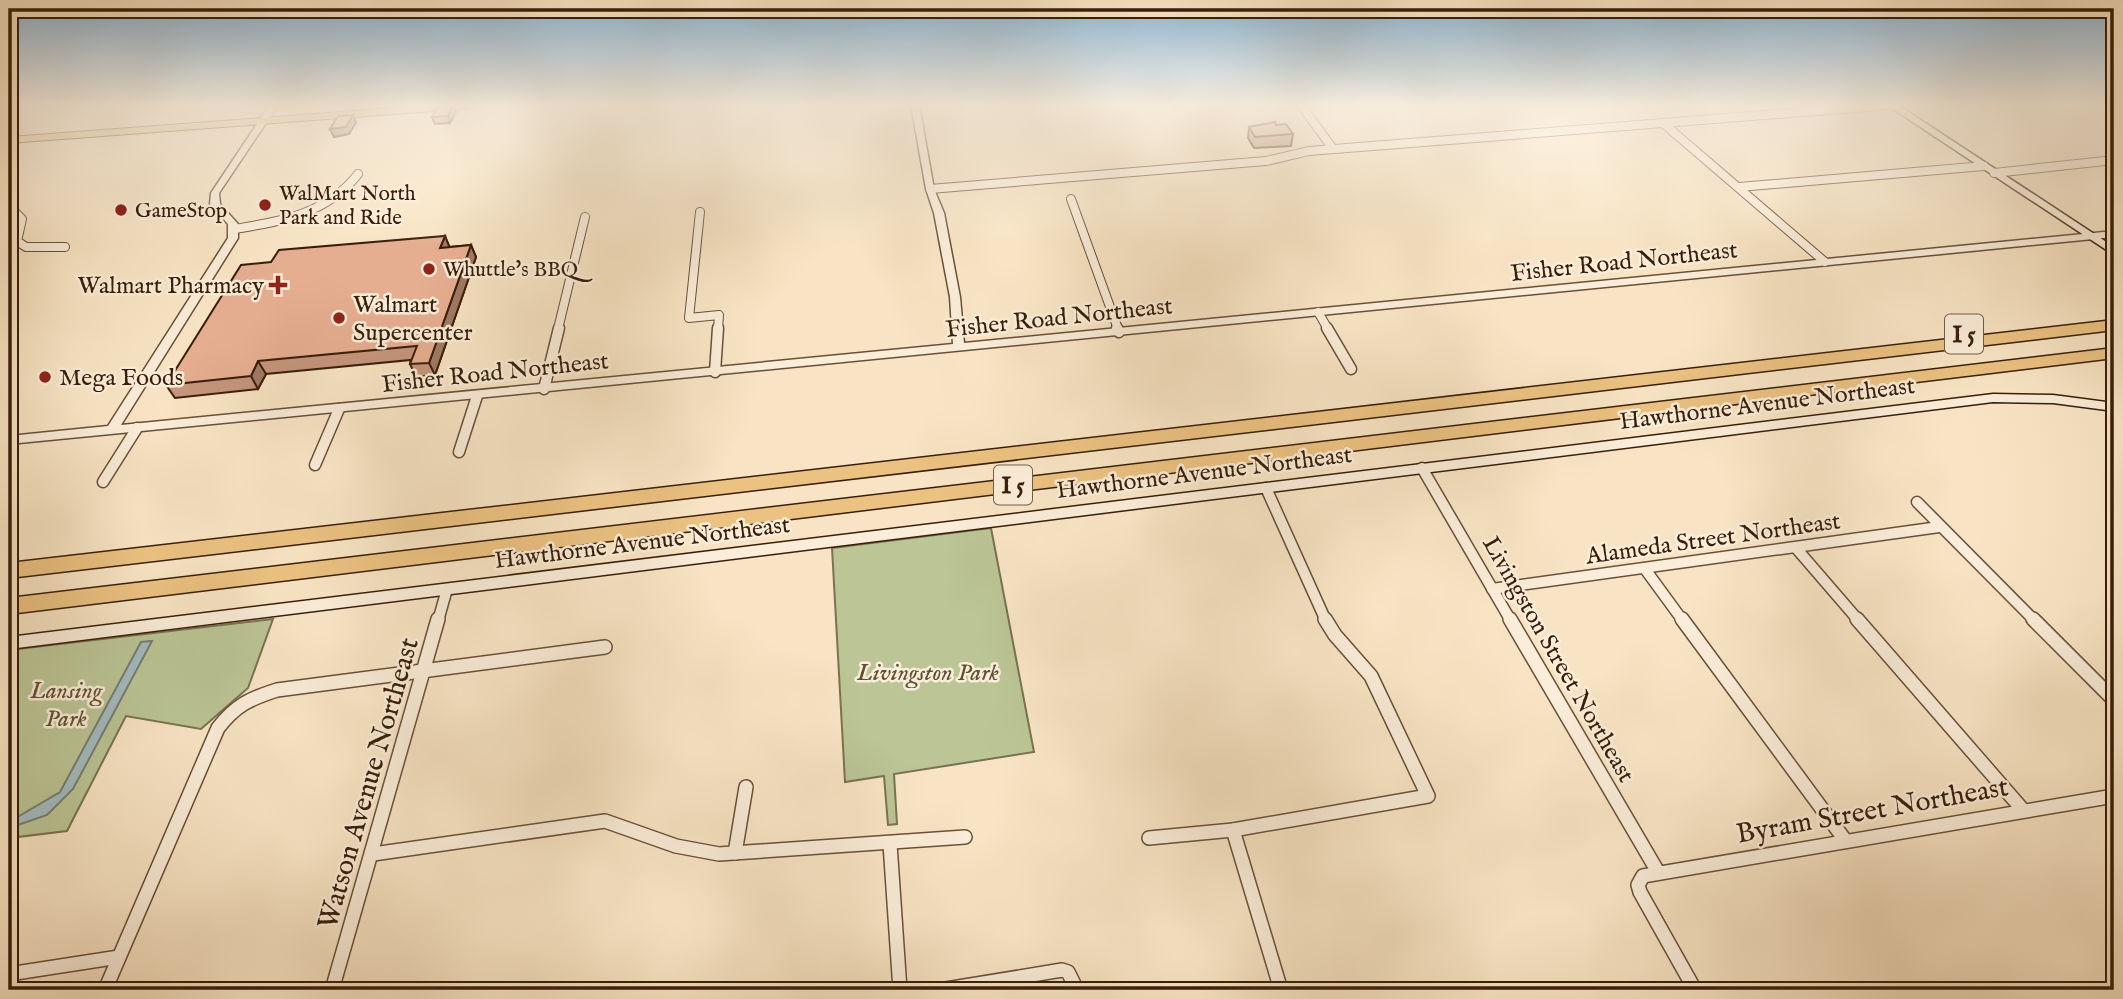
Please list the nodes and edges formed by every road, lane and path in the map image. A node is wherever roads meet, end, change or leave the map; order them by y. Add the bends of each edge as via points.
1 (241, 152) edge
2 (923, 152) edge
3 (1308, 152) edge
4 (1697, 152) edge
5 (1962, 152) edge
6 (2114, 160) edge
7 (1984, 166) junction
8 (1994, 173) junction
9 (358, 174) dead end
10 (1064, 178) junction
11 (1739, 187) junction
12 (930, 189) junction
13 (9, 212) edge
14 (700, 212) dead end
15 (584, 217) dead end
16 (235, 229) junction
17 (2114, 234) edge
18 (2090, 236) junction
19 (65, 247) dead end
20 (2114, 252) edge
21 (1825, 262) junction
22 (1318, 312) junction
23 (2114, 313) edge
24 (2114, 325) edge
25 (1119, 332) junction
26 (959, 348) junction
27 (2114, 353) edge
28 (1815, 360) junction
29 (2114, 362) edge
30 (2018, 365) junction
31 (1351, 369) dead end
32 (715, 372) junction
33 (544, 388) junction
34 (477, 396) junction
35 (2114, 407) edge
36 (339, 409) junction
37 (136, 428) junction
38 (112, 430) junction
39 (9, 440) edge
40 (459, 452) dead end
41 (315, 465) dead end
42 (1422, 468) junction
43 (103, 482) dead end
44 (1266, 488) junction
45 (1917, 502) dead end
46 (1939, 527) junction
47 (1796, 548) junction
48 (1645, 569) junction
49 (9, 571) edge
50 (447, 589) junction
51 (1492, 589) junction
52 (9, 606) edge
53 (9, 643) edge
54 (605, 647) dead end
55 (426, 670) junction
56 (2114, 700) edge
57 (746, 787) dead end
58 (2114, 796) edge
59 (2023, 810) junction
60 (1233, 830) junction
61 (965, 837) dead end
62 (1149, 838) dead end
63 (1844, 840) junction
64 (890, 844) junction
65 (735, 853) junction
66 (373, 854) junction
67 (1658, 872) junction
68 (119, 957) junction
69 (9, 974) edge
70 (105, 990) edge
71 (332, 990) edge
72 (900, 990) edge
73 (940, 990) edge
74 (1077, 990) edge
75 (1282, 990) edge
76 (1695, 990) edge

1 - 16 street via 215,193 215,204
2 - 12 street
3 - 10 street via 1266,161
4 - 11 street
5 - 7 main road
6 - 8 street
7 - 8 main road
7 - 11 street
8 - 18 main road
9 - 16 street via 346,192 327,205
10 - 12 street
10 - 25 street
11 - 21 street
12 - 26 street via 951,273
13 - 19 street via 22,219 17,241 26,247
14 - 32 street via 690,318 719,315
15 - 33 street
16 - 38 street
17 - 18 street, Fisher Road Northeast
18 - 20 main road
18 - 21 street, Fisher Road Northeast
21 - 22 street, Fisher Road Northeast
22 - 25 street, Fisher Road Northeast
22 - 31 street
23 - 28 highway, I 5 via 1895,343
24 - 28 highway, I 5
25 - 26 street, Fisher Road Northeast
26 - 32 street, Fisher Road Northeast
27 - 30 highway, I 5
28 - 49 highway, I 5
29 - 30 highway
30 - 52 highway, I 5
32 - 33 street, Fisher Road Northeast
33 - 34 street, Fisher Road Northeast
34 - 36 street, Fisher Road Northeast
34 - 40 street
35 - 42 main road, Hawthorne Avenue Northeast via 1993,398
36 - 37 street, Fisher Road Northeast
36 - 41 street
37 - 38 street, Fisher Road Northeast
37 - 43 street
38 - 39 street, Fisher Road Northeast
42 - 44 main road, Hawthorne Avenue Northeast
42 - 51 street, Livingston Street Northeast
44 - 50 main road, Hawthorne Avenue Northeast
44 - 60 street via 1319,610 1371,676 1428,796
45 - 46 street
46 - 47 street, Alameda Street Northeast
46 - 56 street
47 - 48 street, Alameda Street Northeast
47 - 59 street
48 - 51 street, Alameda Street Northeast
48 - 63 street
50 - 53 main road, Hawthorne Avenue Northeast
50 - 55 street, Watson Avenue Northeast
51 - 67 street, Livingston Street Northeast
54 - 55 street
55 - 66 street, Watson Avenue Northeast
55 - 68 street via 277,690 240,705 218,729
57 - 65 street
58 - 59 street, Byram Street Northeast
59 - 63 street, Byram Street Northeast
60 - 62 street
60 - 75 street
61 - 64 street
63 - 67 street, Byram Street Northeast
64 - 65 street
64 - 72 street
65 - 66 street via 698,852 605,821
66 - 71 street, Watson Avenue Northeast
67 - 76 street, Byram Street Northeast via 1640,879 1640,892
68 - 69 street
68 - 70 street
73 - 74 street via 1054,971 1068,972

